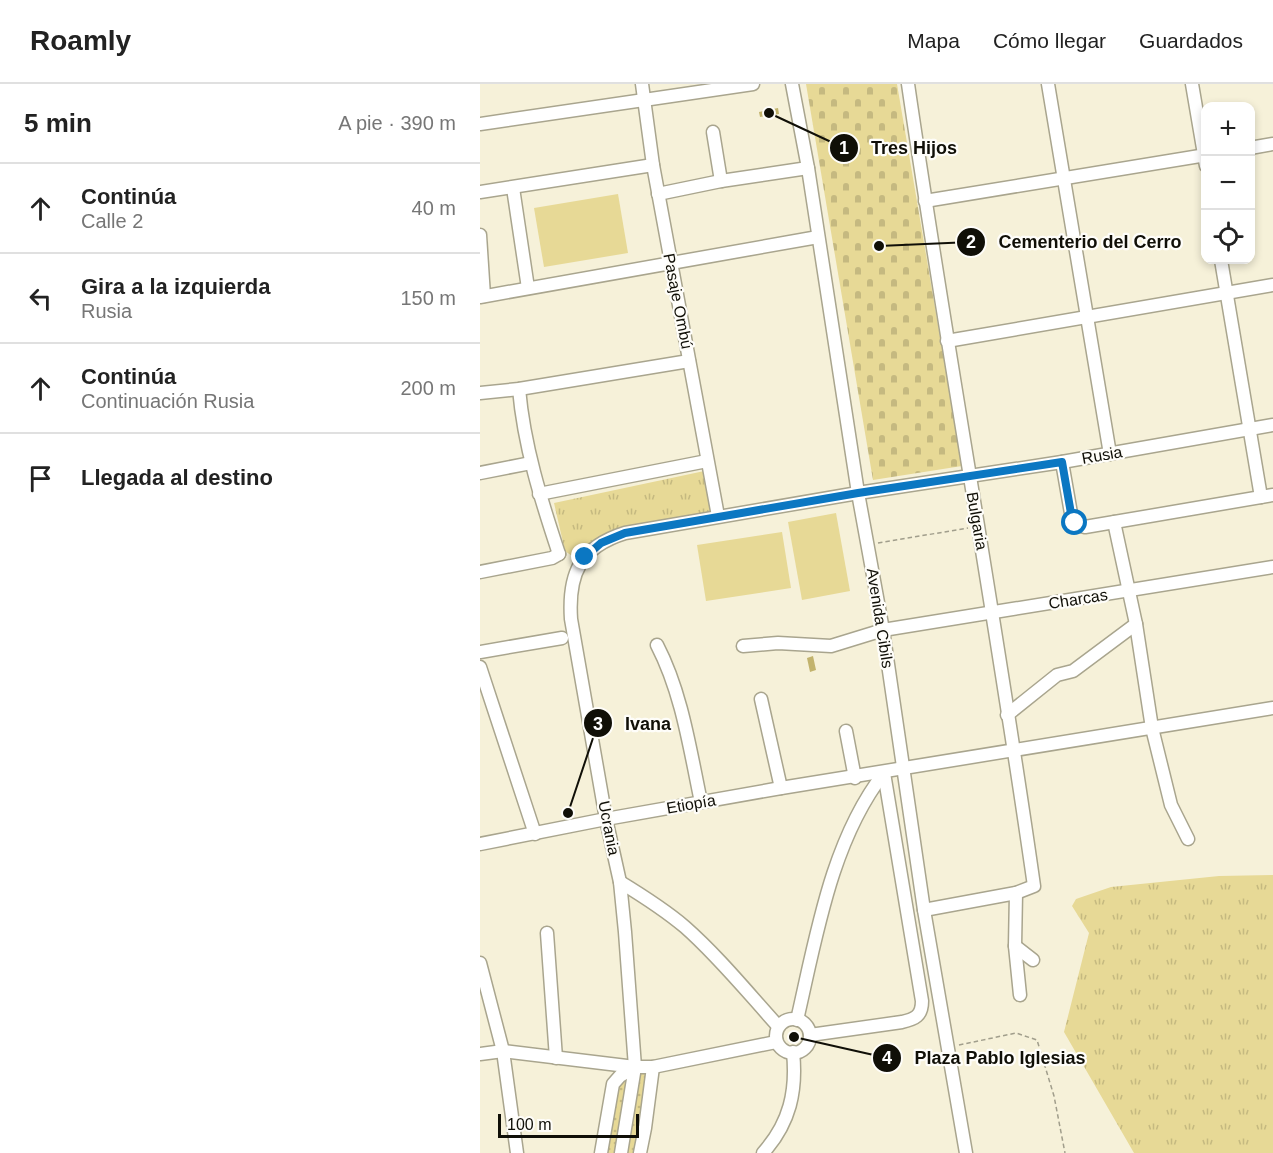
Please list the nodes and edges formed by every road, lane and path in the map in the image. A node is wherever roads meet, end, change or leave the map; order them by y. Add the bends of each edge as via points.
1 (642, 84) edge
2 (753, 84) edge
3 (792, 84) edge
4 (908, 84) edge
5 (1048, 84) edge
6 (1192, 84) edge
7 (644, 99) junction
8 (480, 124) edge
9 (713, 132) dead end
10 (1273, 144) edge
11 (1255, 147) edge
12 (1204, 156) edge
13 (1201, 160) edge
14 (653, 165) junction
15 (808, 168) junction
16 (1063, 178) junction
17 (722, 181) junction
18 (513, 188) junction
19 (480, 192) edge
20 (658, 194) junction
21 (925, 201) junction
22 (480, 235) edge
23 (818, 237) junction
24 (671, 264) junction
25 (1222, 264) edge
26 (1273, 285) edge
27 (528, 288) junction
28 (1226, 293) junction
29 (482, 297) edge
30 (1086, 317) junction
31 (947, 341) junction
32 (689, 361) junction
33 (519, 389) junction
34 (480, 393) edge
35 (1273, 425) edge
36 (1249, 429) junction
37 (1110, 454) junction
38 (707, 461) junction
39 (1062, 462) junction
40 (531, 463) junction
41 (480, 473) edge
42 (969, 476) junction
43 (858, 493) junction
44 (539, 494) junction
45 (1267, 496) edge
46 (718, 516) junction
47 (1114, 522) junction
48 (977, 527) junction
49 (868, 544) junction
50 (559, 554) junction
51 (577, 567) junction
52 (1273, 568) edge
53 (480, 572) edge
54 (1129, 591) junction
55 (993, 613) junction
56 (1136, 624) junction
57 (883, 630) junction
58 (562, 638) dead end
59 (657, 645) dead end
60 (743, 646) dead end
61 (480, 652) edge
62 (480, 667) edge
63 (761, 699) dead end
64 (1273, 708) edge
65 (1007, 715) junction
66 (1152, 728) junction
67 (846, 731) dead end
68 (1014, 751) junction
69 (903, 770) junction
70 (884, 773) junction
71 (855, 778) junction
72 (781, 788) junction
73 (701, 802) junction
74 (606, 819) junction
75 (535, 834) junction
76 (1188, 839) dead end
77 (480, 844) edge
78 (620, 882) junction
79 (1016, 893) junction
80 (924, 910) junction
81 (547, 933) dead end
82 (1015, 946) junction
83 (1033, 960) dead end
84 (480, 963) edge
85 (1020, 995) dead end
86 (797, 1020) junction
87 (778, 1026) junction
88 (810, 1035) junction
89 (776, 1042) junction
90 (947, 1047) junction
91 (503, 1051) junction
92 (793, 1052) junction
93 (480, 1054) edge
94 (556, 1058) junction
95 (635, 1067) junction
96 (653, 1067) junction
97 (518, 1153) edge
98 (601, 1153) edge
99 (621, 1153) edge
100 (640, 1153) edge
101 (763, 1153) edge
102 (966, 1153) edge
103 (1065, 1153) edge

1 - 7 street, Pasaje Ombú
2 - 7 street
3 - 15 street, Avenida Cibils
4 - 21 street, Bulgaria
5 - 16 street
6 - 12 street
7 - 8 street
7 - 14 street, Pasaje Ombú
9 - 17 street
10 - 11 street
13 - 16 street
14 - 18 street
14 - 20 street, Pasaje Ombú
15 - 17 street
15 - 23 street, Avenida Cibils
16 - 21 street
16 - 30 street
17 - 20 street
18 - 19 street
18 - 27 street
20 - 24 street, Pasaje Ombú
21 - 31 street, Bulgaria
22 - 29 street
23 - 24 street
23 - 43 street, Avenida Cibils
24 - 27 street
24 - 32 street, Pasaje Ombú
25 - 28 street
26 - 28 street
27 - 29 street
28 - 30 street
28 - 36 street
30 - 31 street
30 - 37 street
31 - 42 street, Bulgaria
32 - 33 street
32 - 38 street, Pasaje Ombú
33 - 34 street
33 - 40 street
35 - 36 street, Rusia
36 - 37 street, Rusia
36 - 45 street
37 - 39 street, Rusia
38 - 44 street
38 - 46 street, Pasaje Ombú
39 - 42 street, Rusia
39 - 47 street via 1075,523 1085,527
40 - 41 street
40 - 44 street
42 - 43 street, Rusia
42 - 48 street, Bulgaria
43 - 46 street, Rusia
43 - 49 street, Avenida Cibils
44 - 50 street
45 - 47 street
46 - 51 street, Rusia via 614,537 592,550
47 - 54 street
48 - 49 path
48 - 55 street, Bulgaria
49 - 57 street, Avenida Cibils
50 - 51 street
50 - 53 street
51 - 74 street, Ucrania via 570,602
52 - 54 street, Charcas
54 - 55 street, Charcas
54 - 56 street
55 - 57 street, Charcas
55 - 65 street, Bulgaria
56 - 65 street via 1073,671 1057,675
56 - 66 street
57 - 60 street, Charcas via 831,646
57 - 69 street, Avenida Cibils
58 - 61 street
59 - 73 street via 667,665
62 - 75 street
63 - 72 street
64 - 66 street, Etiopía
65 - 68 street, Bulgaria
66 - 68 street, Etiopía
66 - 76 street via 1171,805
67 - 71 street
68 - 69 street, Etiopía
68 - 79 street, Bulgaria via 1034,886
69 - 70 street, Etiopía
69 - 80 street, Avenida Cibils
70 - 71 street, Etiopía
70 - 86 street via 863,802 839,858
70 - 88 street via 921,1010 915,1019 902,1022
71 - 72 street, Etiopía
72 - 73 street, Etiopía
73 - 74 street, Etiopía
74 - 75 street, Etiopía
74 - 78 street, Ucrania
75 - 77 street, Etiopía
78 - 87 street via 685,927
78 - 95 street, Ucrania
79 - 80 street
79 - 82 street
80 - 90 street, Avenida Cibils
81 - 94 street
82 - 83 street
82 - 85 street
84 - 91 street
86 - 87 street
86 - 88 street via 806,1024
87 - 89 street
88 - 92 street via 808,1044
89 - 92 street
89 - 96 street
90 - 102 street, Avenida Cibils
90 - 103 path via 1016,1033 1037,1040 1054,1096
91 - 93 street
91 - 94 street
91 - 97 street
92 - 101 street via 793,1096 782,1128
94 - 95 street
95 - 96 street
95 - 98 street via 613,1084
95 - 99 street, Ucrania
96 - 100 street

